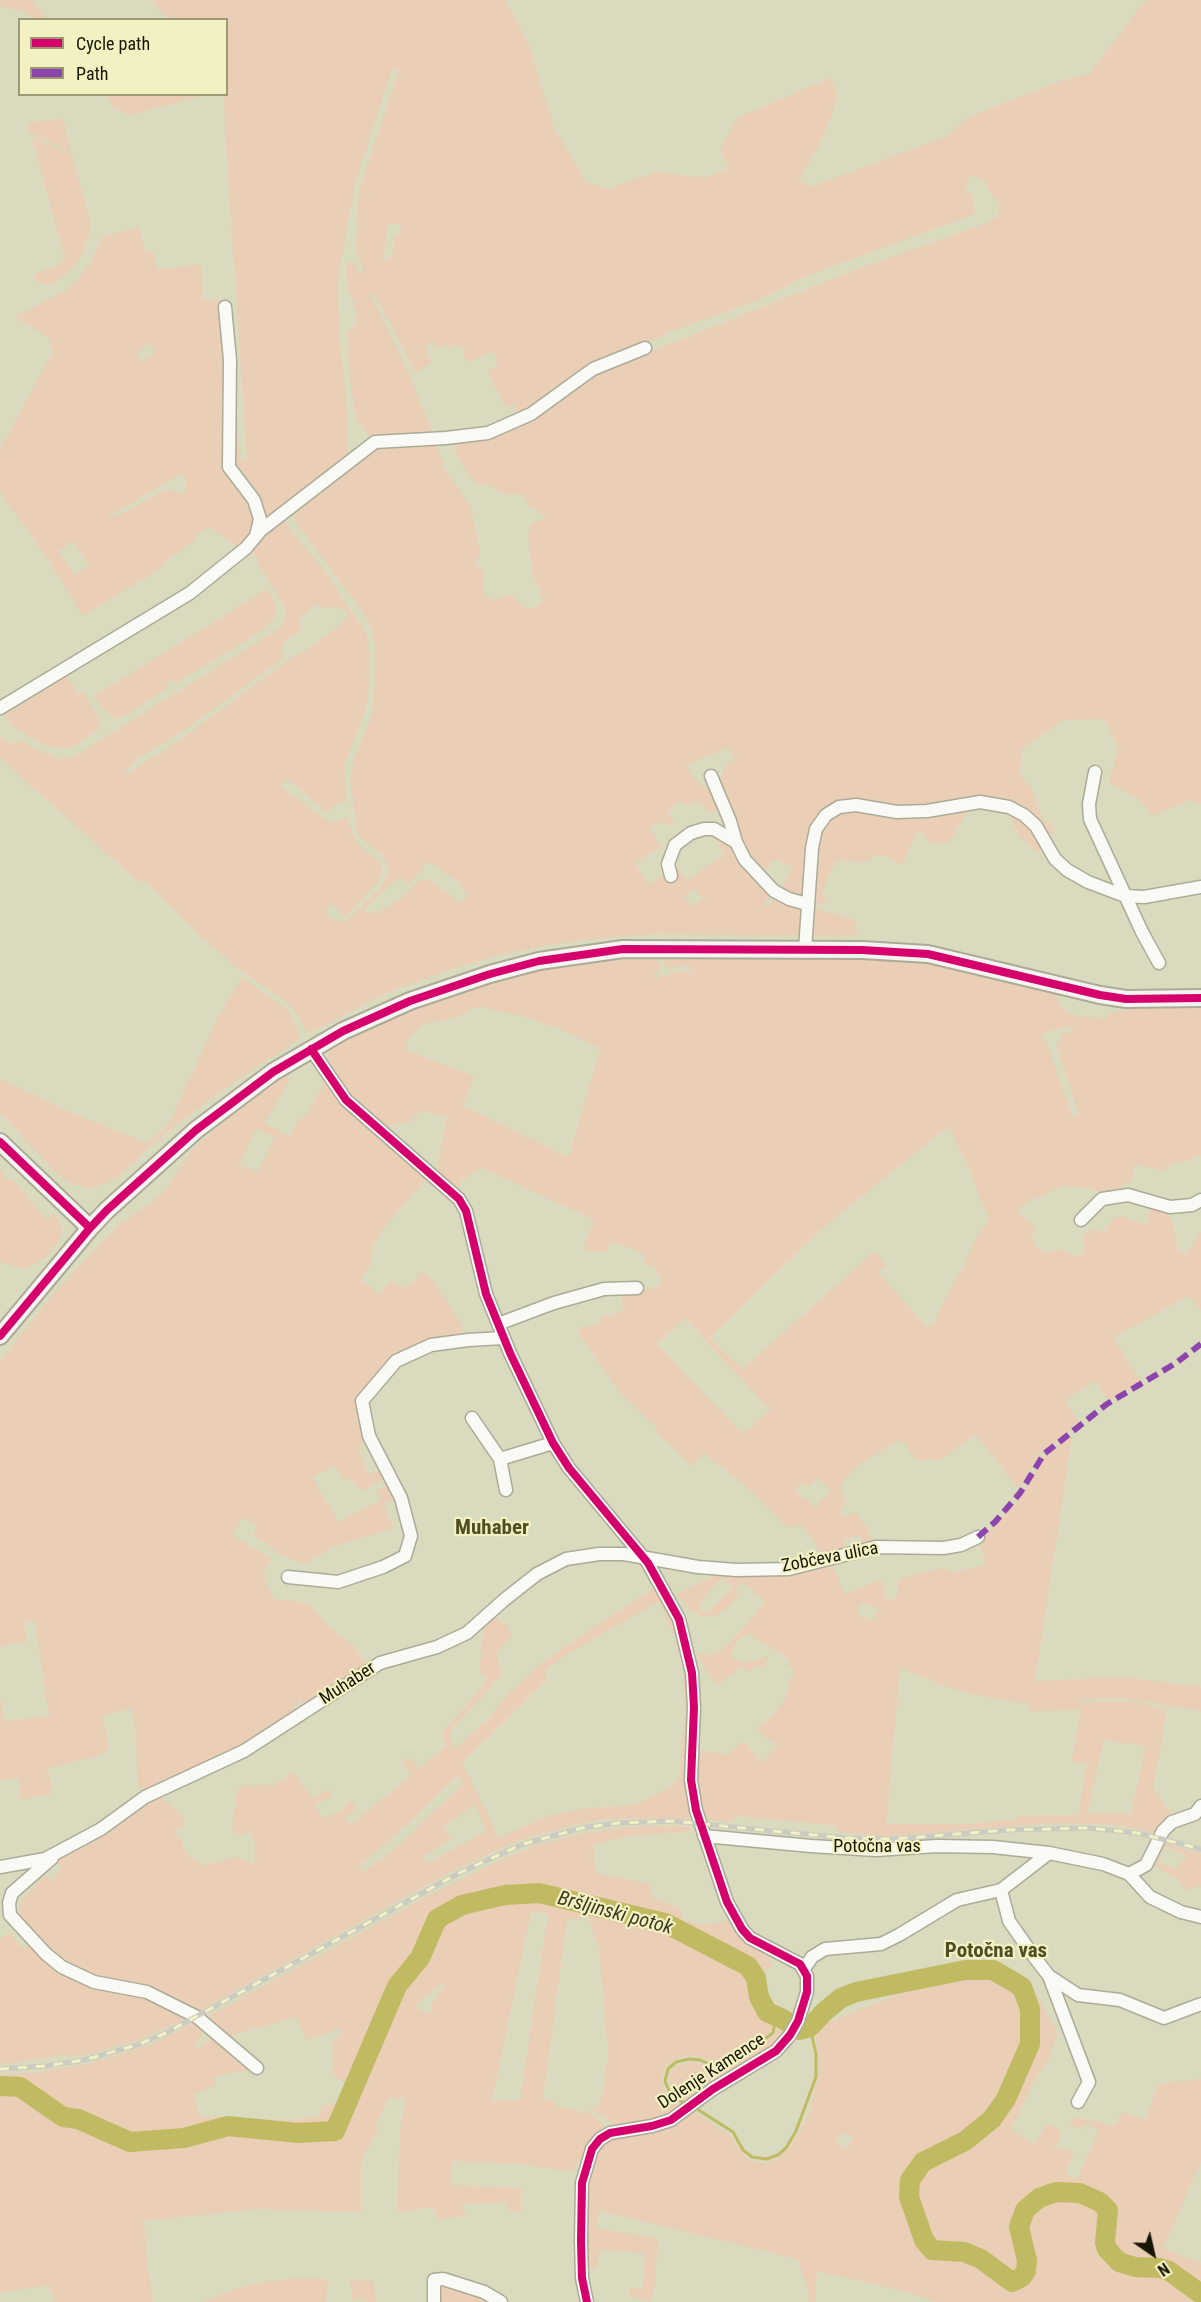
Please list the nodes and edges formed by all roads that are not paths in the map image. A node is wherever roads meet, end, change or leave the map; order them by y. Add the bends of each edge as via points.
1 (225, 307) dead end
2 (645, 348) dead end
3 (256, 536) junction
4 (0, 708) edge
5 (1095, 772) dead end
6 (711, 776) dead end
7 (736, 842) junction
8 (671, 876) dead end
9 (1201, 887) edge
10 (1125, 896) junction
11 (807, 904) junction
12 (805, 950) junction
13 (1159, 963) dead end
14 (1201, 998) edge
15 (311, 1049) junction
16 (0, 1142) edge
17 (1201, 1200) edge
18 (1081, 1220) dead end
19 (90, 1228) junction
20 (636, 1287) dead end
21 (498, 1324) junction
22 (0, 1336) edge
23 (503, 1338) junction
24 (472, 1418) dead end
25 (553, 1443) junction
26 (500, 1459) junction
27 (506, 1490) dead end
28 (978, 1537) dead end
29 (645, 1559) junction
30 (288, 1577) dead end
31 (1201, 1806) edge
32 (704, 1836) junction
33 (60, 1851) junction
34 (1049, 1854) junction
35 (0, 1867) edge
36 (1129, 1874) junction
37 (1001, 1890) junction
38 (1201, 1917) edge
39 (804, 1969) junction
40 (1049, 1976) junction
41 (1201, 2004) edge
42 (257, 2068) dead end
43 (1078, 2102) dead end
44 (434, 2302) edge
45 (501, 2302) edge
46 (586, 2302) edge

1 - 3 street via 230,360 230,467 254,501 260,519
2 - 3 street via 593,369 531,414 488,434 375,442
3 - 4 street via 190,593
5 - 10 street via 1090,819
6 - 7 street
7 - 8 street via 714,829 691,833 675,844 668,864
7 - 11 street via 745,860 774,891
9 - 10 street via 1144,897
10 - 11 street via 1066,870 1036,826 1009,807 980,802 897,812 856,805 839,807 826,815 816,829
10 - 13 street
11 - 12 street
12 - 14 street via 928,954 1100,995 1126,999
12 - 15 street via 623,949 539,961 410,1001
15 - 19 street via 273,1072 196,1130
15 - 21 street via 346,1100 459,1199
16 - 19 street
17 - 18 street via 1170,1207 1128,1196 1102,1199
19 - 22 street
20 - 21 street via 594,1292
21 - 23 street
23 - 25 street
23 - 30 street via 431,1345 396,1361 362,1401 369,1436 401,1498 409,1526 411,1536 405,1556 338,1582
24 - 26 street
25 - 26 street
25 - 29 street
26 - 27 street
28 - 29 street, Zobčeva ulica via 943,1548 876,1547 789,1569 736,1570
29 - 32 street via 679,1619 692,1673 691,1780
29 - 33 street, Muhaber via 599,1554 566,1559 537,1574 467,1633 437,1647 380,1663 244,1751 145,1797 101,1829
31 - 36 street via 1195,1814 1172,1822 1146,1865
32 - 34 street, Potočna vas via 876,1850 982,1847
32 - 39 street via 727,1902 742,1929 761,1945
33 - 35 street, Muhaber via 45,1859
33 - 42 street, Muhaber via 12,1893 10,1915 62,1967 94,1982 147,1992 197,2018
34 - 36 street, Potočna vas via 1103,1863
34 - 37 street
36 - 38 street, Potočna vas via 1150,1897
37 - 39 street via 957,1900 881,1944 825,1949 812,1957
37 - 40 street via 1009,1921
39 - 46 street, Dolenje Kamence via 807,1992 798,2021 776,2051 671,2120 610,2133 592,2149 582,2182 580,2241
40 - 41 street via 1078,1995 1120,2000 1164,2018
40 - 43 street via 1089,2082
44 - 45 street via 434,2280 444,2279

